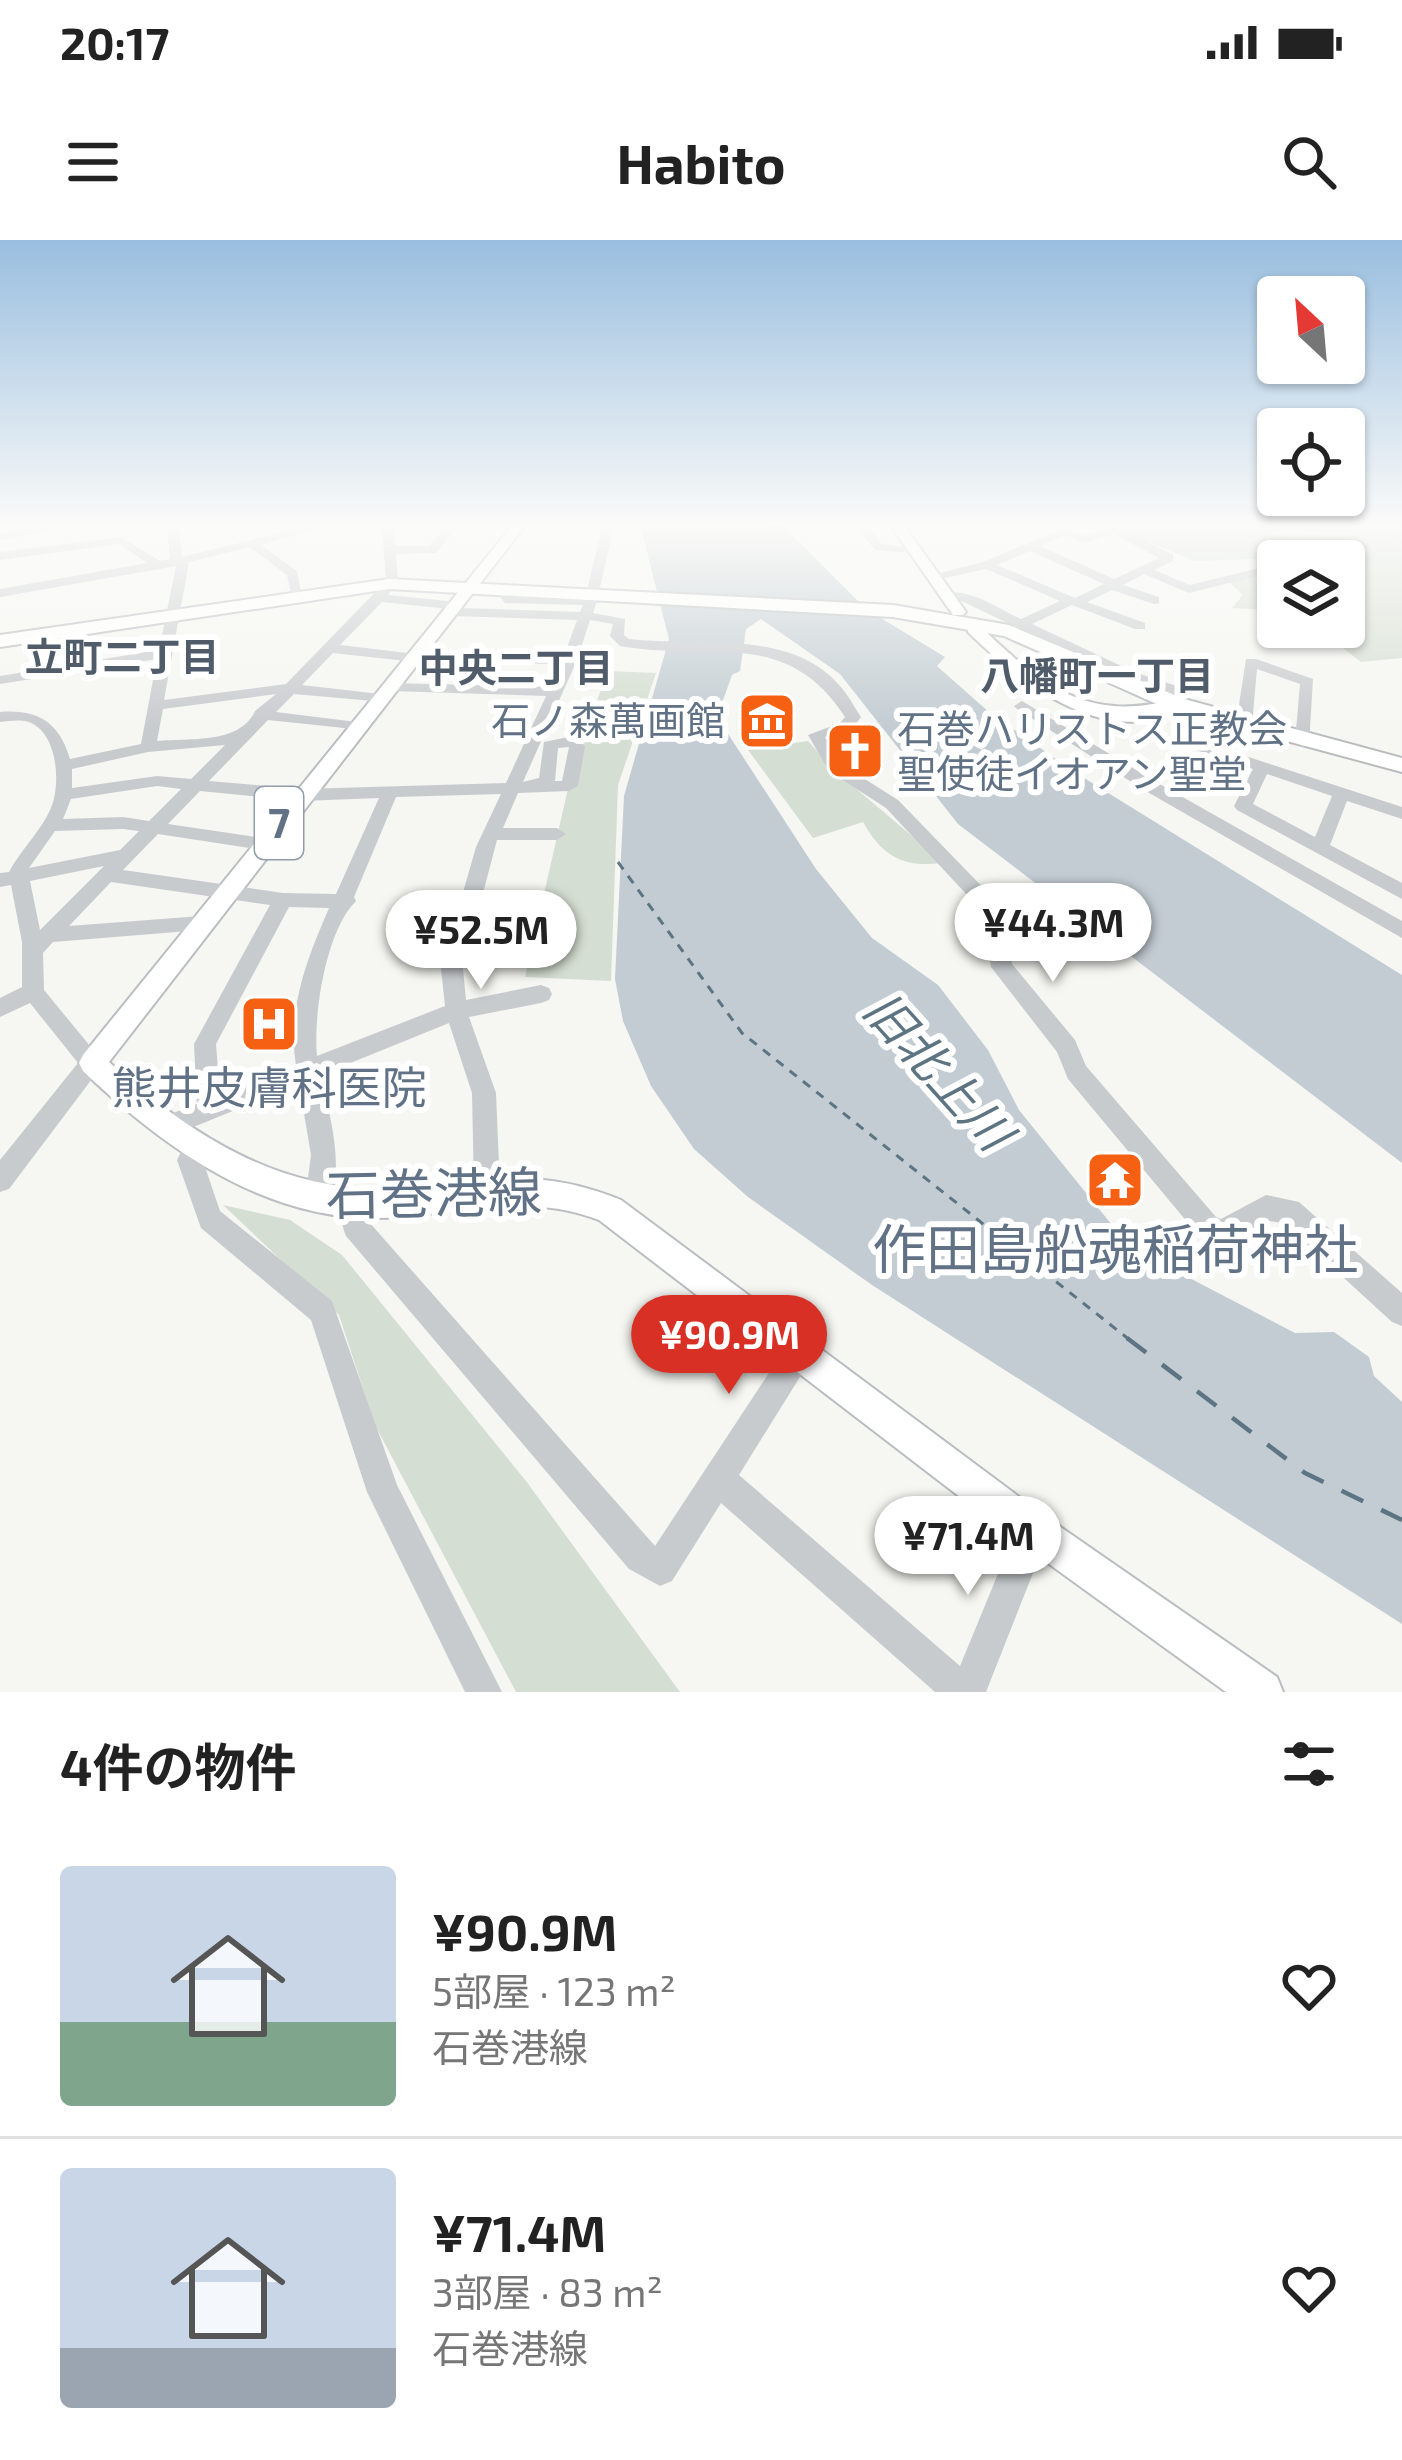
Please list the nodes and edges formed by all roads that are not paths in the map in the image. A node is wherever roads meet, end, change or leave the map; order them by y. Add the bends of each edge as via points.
1 (176, 595) edge
2 (297, 595) joint
3 (302, 595) edge
4 (380, 595) edge
5 (410, 595) edge
6 (467, 595) edge
7 (491, 595) edge
8 (510, 595) edge
9 (592, 595) edge
10 (601, 595) edge
11 (945, 595) joint
12 (1056, 595) edge
13 (1089, 595) edge
14 (1139, 595) edge
15 (591, 600) junction
16 (1154, 601) dead end
17 (461, 602) junction
18 (1073, 602) junction
19 (958, 612) dead end
20 (174, 615) junction
21 (1018, 626) junction
22 (1140, 626) dead end
23 (974, 629) dead end
24 (0, 641) edge
25 (325, 648) junction
26 (167, 652) junction
27 (416, 658) junction
28 (570, 660) junction
29 (0, 680) edge
30 (285, 688) junction
31 (554, 692) junction
32 (386, 693) junction
33 (1176, 704) junction
34 (158, 705) junction
35 (1022, 706) dead end
36 (260, 714) junction
37 (0, 717) edge
38 (1244, 724) junction
39 (357, 727) junction
40 (236, 740) junction
41 (1186, 742) dead end
42 (1303, 742) junction
43 (148, 747) junction
44 (1402, 764) edge
45 (62, 766) junction
46 (1262, 767) junction
47 (195, 783) junction
48 (523, 787) junction
49 (390, 792) junction
50 (1342, 793) junction
51 (63, 794) junction
52 (302, 795) junction
53 (1244, 806) junction
54 (1402, 813) edge
55 (48, 825) junction
56 (154, 826) junction
57 (1221, 828) junction
58 (490, 834) junction
59 (557, 834) dead end
60 (262, 844) junction
61 (1320, 847) junction
62 (128, 855) junction
63 (109, 874) junction
64 (9, 878) edge
65 (224, 892) junction
66 (1402, 892) edge
67 (283, 900) junction
68 (346, 901) junction
69 (201, 923) junction
70 (1402, 930) edge
71 (40, 942) junction
72 (33, 992) junction
73 (541, 994) dead end
74 (0, 1008) edge
75 (456, 1011) junction
76 (92, 1063) junction
77 (305, 1071) junction
78 (208, 1108) junction
79 (170, 1126) junction
80 (204, 1147) junction
81 (0, 1180) edge
82 (487, 1189) junction
83 (318, 1201) junction
84 (356, 1204) junction
85 (1402, 1312) edge
86 (798, 1354) junction
87 (716, 1477) junction
88 (1034, 1530) junction
89 (484, 1692) edge
90 (965, 1692) edge
91 (1262, 1692) edge

1 - 20 street
2 - 3 highway
2 - 20 highway
4 - 25 street
5 - 17 highway
6 - 17 main road
7 - 17 highway
8 - 15 street
9 - 15 street
10 - 33 highway via 893,610 1009,631
11 - 19 main road
11 - 21 street
12 - 18 street
13 - 18 street
14 - 16 street
15 - 17 street
15 - 28 street
15 - 85 street via 615,619 621,641 758,650 803,661 851,711 846,726 816,736 825,755 892,804 992,910 1002,967 1067,1047 1076,1072 1208,1226 1221,1234 1266,1208 1291,1210
17 - 27 main road, 7
18 - 21 street
18 - 22 street
20 - 24 highway
20 - 26 street
21 - 33 street via 1173,686 1184,693
23 - 33 main road via 1064,700 1133,714
25 - 27 street
25 - 30 street
26 - 29 street
26 - 34 street
27 - 28 street
27 - 32 main road, 7
28 - 31 street
30 - 32 street
30 - 34 street
30 - 36 street
31 - 32 street
31 - 48 street
32 - 39 main road, 7
33 - 38 highway
34 - 43 street
35 - 57 street
36 - 39 street
36 - 40 street
37 - 45 street via 43,722
38 - 42 highway
38 - 42 street via 1251,662 1279,669 1308,682
39 - 52 main road, 7
40 - 43 street
40 - 47 street
41 - 46 street
42 - 44 highway
43 - 45 street
45 - 51 street
46 - 50 street
46 - 53 street
47 - 51 street
47 - 52 street
47 - 56 street
48 - 49 street
48 - 58 street
49 - 52 street
49 - 68 street
50 - 54 street
50 - 61 street
51 - 55 street
52 - 60 main road, 7
53 - 57 street
53 - 61 street
55 - 56 street
55 - 64 street
56 - 60 street
56 - 62 street
57 - 70 street
58 - 59 street
58 - 75 street via 452,969
60 - 65 main road, 7
61 - 66 street
62 - 63 street
62 - 64 street
63 - 65 street
63 - 71 street
64 - 71 street
65 - 67 street
65 - 69 main road, 7
67 - 68 street
67 - 78 street via 205,1044
68 - 77 street via 305,1006
69 - 71 street
69 - 76 main road, 7
71 - 72 street
72 - 74 street
72 - 76 street
73 - 75 street
75 - 77 street
75 - 82 street via 484,1093
76 - 79 main road, 石巻港線
76 - 81 street
77 - 78 street
77 - 83 street via 323,1160
78 - 79 street
79 - 80 main road, 石巻港線
80 - 83 main road, 石巻港線 via 271,1186
80 - 89 street via 190,1160 210,1220 322,1311 383,1492
82 - 84 main road, 石巻港線
82 - 86 main road, 石巻港線 via 563,1191 610,1210
83 - 84 main road, 石巻港線
84 - 87 street via 355,1227 641,1557 660,1569
86 - 87 street
86 - 88 main road, 石巻港線
87 - 90 street
88 - 90 street
88 - 91 main road, 石巻港線

